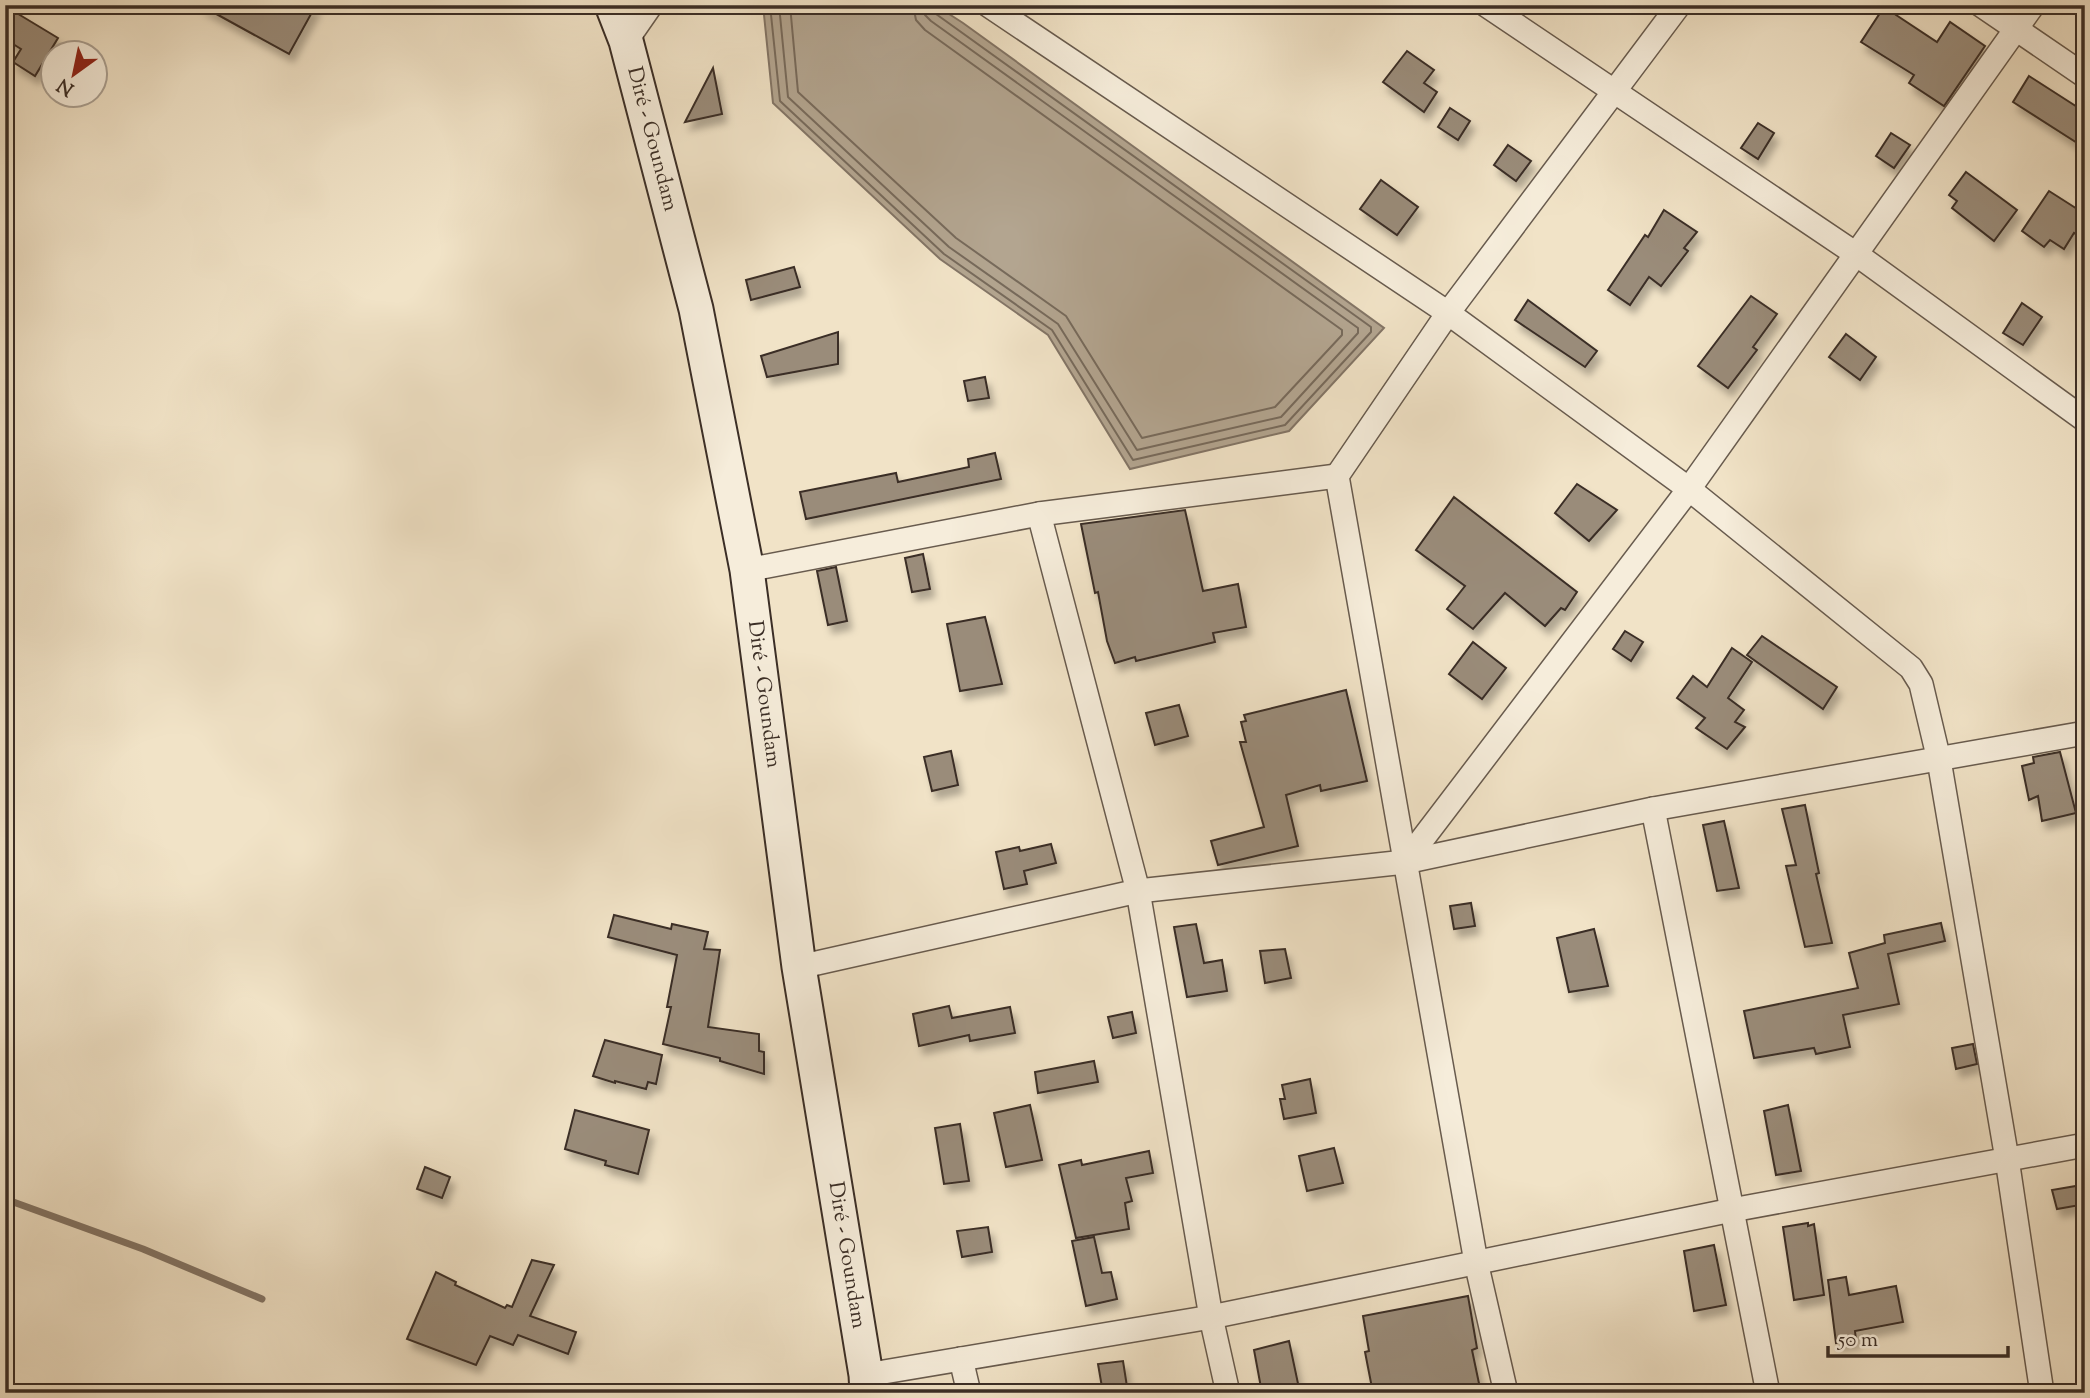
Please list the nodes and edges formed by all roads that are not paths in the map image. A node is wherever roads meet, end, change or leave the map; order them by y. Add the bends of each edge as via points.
1 (612, 5) edge
2 (651, 5) edge
3 (988, 5) edge
4 (1486, 5) edge
5 (1679, 5) edge
6 (1981, 5) edge
7 (2033, 5) edge
8 (2017, 28) junction
9 (626, 41) junction
10 (2085, 76) edge
11 (1615, 93) junction
12 (1856, 254) junction
13 (1448, 313) junction
14 (2085, 420) edge
15 (1337, 476) junction
16 (1689, 489) junction
17 (1039, 514) junction
18 (747, 570) junction
19 (2085, 733) edge
20 (1939, 760) junction
21 (1653, 809) junction
22 (1405, 862) junction
23 (1139, 891) junction
24 (799, 967) junction
25 (2085, 1145) edge
26 (2007, 1159) junction
27 (1732, 1210) junction
28 (1476, 1262) junction
29 (1211, 1317) junction
30 (961, 1359) junction
31 (866, 1384) edge
32 (969, 1393) edge
33 (1228, 1393) edge
34 (1506, 1393) edge
35 (1768, 1393) edge
36 (2042, 1393) edge

1 - 9 main road, Diré - Goundam
2 - 9 street
3 - 13 street
4 - 11 street
5 - 11 street
6 - 8 street
7 - 8 street
8 - 10 street
8 - 12 street
9 - 18 main road, Diré - Goundam via 696,309
11 - 12 street
11 - 13 street
12 - 14 street
12 - 16 street
13 - 15 street
13 - 16 street
15 - 17 street
15 - 22 street
16 - 20 street via 1911,668 1921,684
16 - 22 street
17 - 18 street
17 - 23 street
18 - 24 main road, Diré - Goundam
19 - 20 street
20 - 21 street
20 - 26 street
21 - 22 street
21 - 27 street
22 - 23 street
22 - 28 street
23 - 24 street
23 - 29 street
24 - 31 main road, Diré - Goundam
25 - 26 street
26 - 27 street
26 - 36 street
27 - 28 street
27 - 35 street
28 - 29 street
28 - 34 street
29 - 30 street
29 - 33 street
30 - 31 street
30 - 32 street

